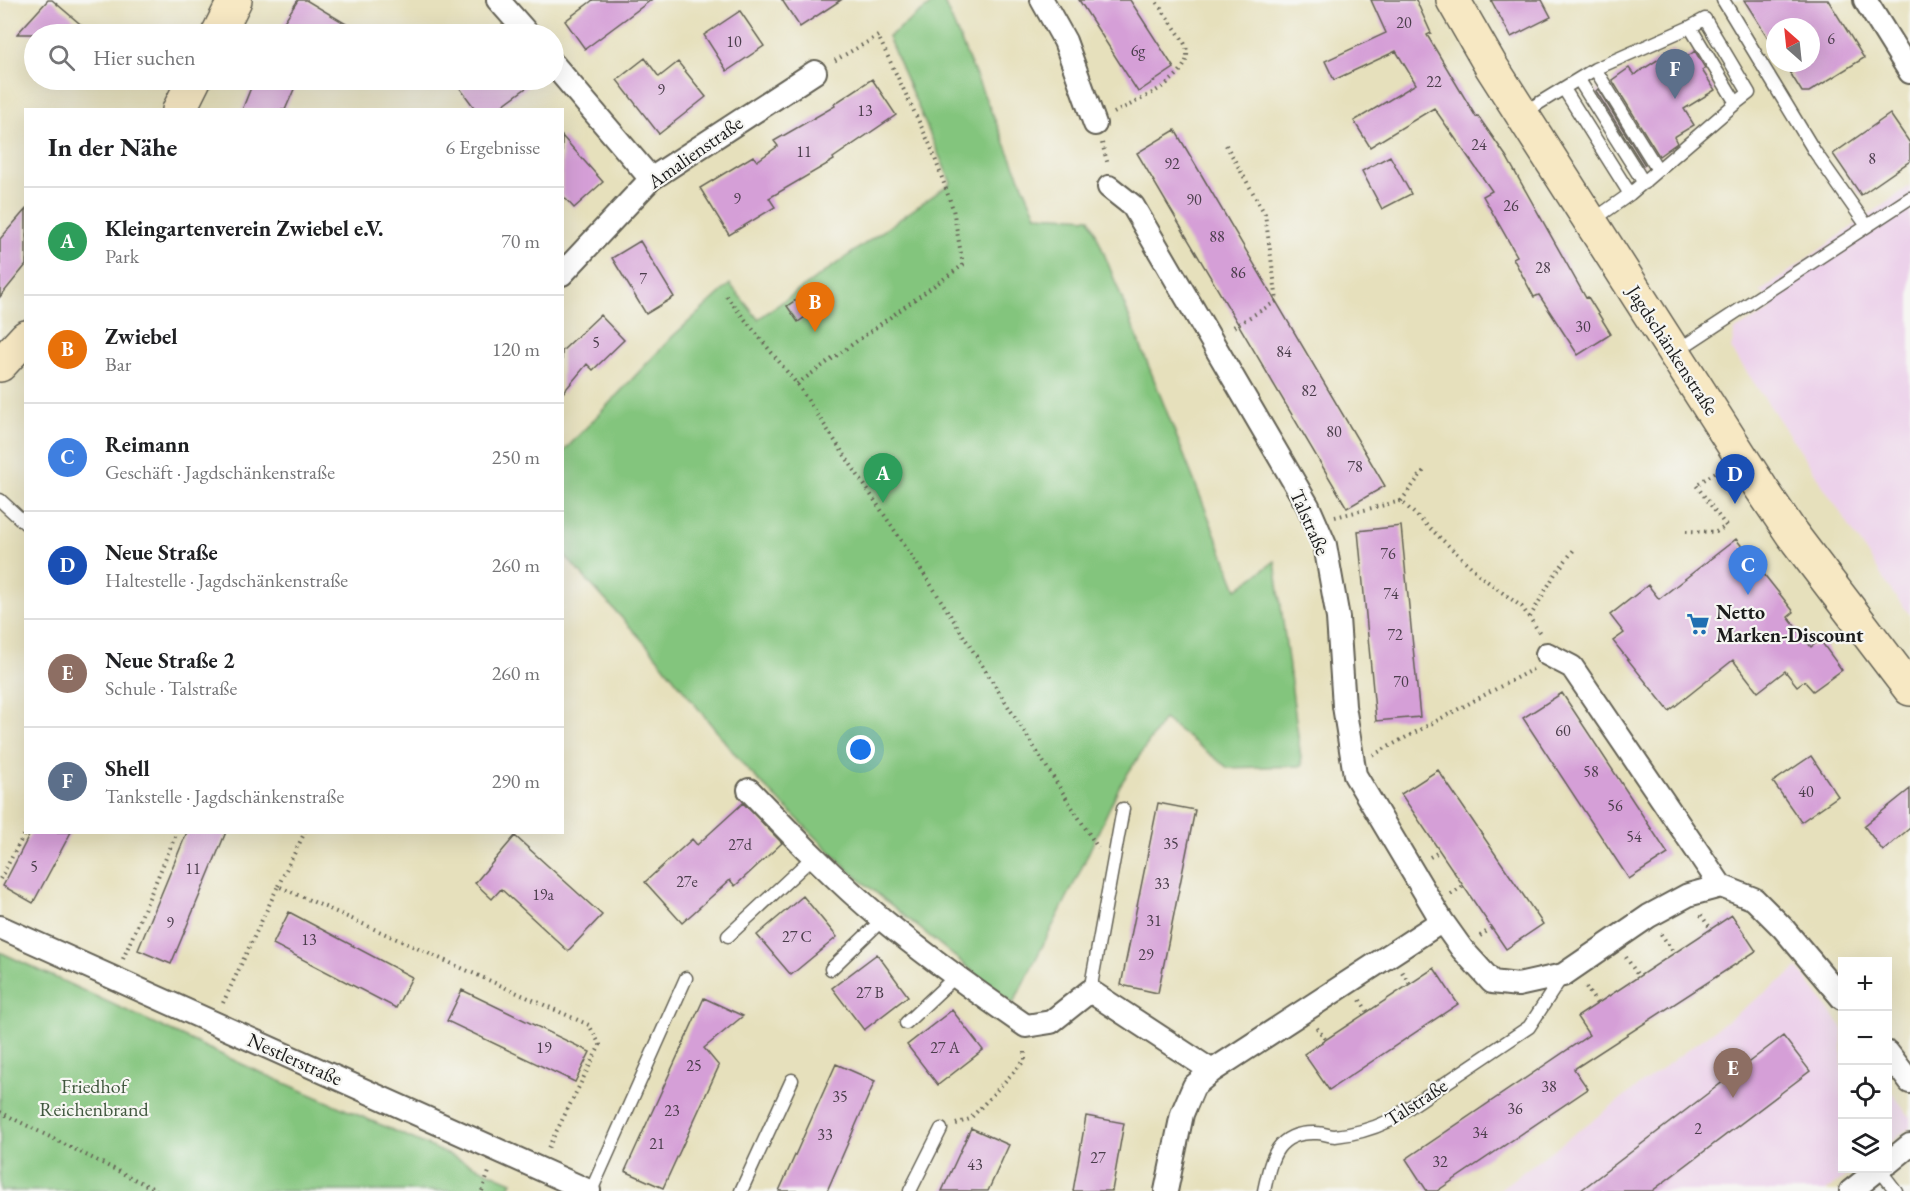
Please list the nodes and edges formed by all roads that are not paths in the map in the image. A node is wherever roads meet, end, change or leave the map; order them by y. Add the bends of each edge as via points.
1 (235, 0) edge
2 (498, 0) edge
3 (1042, 0) edge
4 (1453, 0) edge
5 (1723, 0) edge
6 (1865, 0) edge
7 (223, 24) edge
8 (519, 24) edge
9 (1690, 27) junction
10 (1595, 69) junction
11 (815, 72) road end
12 (1910, 72) edge
13 (564, 77) edge
14 (1579, 80) junction
15 (1564, 89) junction
16 (190, 90) edge
17 (1736, 103) junction
18 (180, 108) edge
19 (1522, 114) junction
20 (1095, 124) road end
21 (1658, 170) junction
22 (651, 179) junction
23 (1644, 183) junction
24 (1109, 187) dead end
25 (1630, 194) junction
26 (1910, 198) edge
27 (1591, 222) junction
28 (1867, 226) junction
29 (564, 272) edge
30 (24, 339) edge
31 (1674, 353) junction
32 (0, 365) edge
33 (0, 500) edge
34 (24, 522) edge
35 (1547, 654) road end
36 (1910, 688) edge
37 (749, 790) dead end
38 (1123, 809) dead end
39 (813, 857) junction
40 (1721, 886) junction
41 (882, 920) junction
42 (1442, 921) junction
43 (0, 927) edge
44 (728, 936) dead end
45 (831, 969) dead end
46 (1563, 975) junction
47 (955, 977) junction
48 (686, 978) dead end
49 (1090, 991) junction
50 (1838, 993) edge
51 (906, 1023) dead end
52 (1892, 1059) edge
53 (1212, 1071) junction
54 (792, 1080) dead end
55 (1910, 1082) edge
56 (941, 1129) road end
57 (1910, 1145) edge
58 (1892, 1158) edge
59 (1874, 1173) edge
60 (1882, 1173) edge
61 (590, 1191) edge
62 (741, 1191) edge
63 (910, 1191) edge
64 (1166, 1191) edge
65 (1264, 1191) edge
66 (1851, 1191) edge
67 (1896, 1191) edge

1 - 7 main road
2 - 8 street
3 - 20 street via 1065,41
4 - 19 main road, Jagdschänkenstraße
5 - 28 lane via 1815,152
6 - 12 street
9 - 10 lane
9 - 17 lane
9 - 17 lane via 1705,19 1749,93
10 - 14 lane
10 - 21 lane
11 - 22 street, Amalienstraße
13 - 22 street
14 - 15 lane
14 - 23 lane
15 - 19 lane
15 - 25 lane
16 - 18 main road
17 - 21 lane
19 - 27 main road, Jagdschänkenstraße
21 - 23 lane
22 - 29 street, Amalienstraße
23 - 25 lane
24 - 42 street, Talstraße via 1133,206 1308,506 1325,545 1338,618 1344,706 1355,775
25 - 27 lane
26 - 28 lane
27 - 31 main road, Jagdschänkenstraße
28 - 31 lane
30 - 32 main road
31 - 36 main road, Jagdschänkenstraße via 1792,534
33 - 34 lane
35 - 40 street via 1572,667
37 - 39 street
38 - 49 lane
39 - 41 street
39 - 44 lane
40 - 46 street, Talstraße via 1688,895 1649,916
40 - 50 street via 1754,900 1784,928
41 - 45 lane
41 - 47 street
42 - 46 street, Talstraße via 1492,982 1518,985
42 - 53 street
43 - 61 street, Nestlerstraße
46 - 65 lane, Talstraße via 1529,1027 1389,1121 1366,1131 1293,1136 1278,1147 1270,1161
47 - 49 street via 1026,1026 1050,1022
47 - 51 lane
48 - 61 lane
49 - 53 street
52 - 55 street
53 - 64 street via 1194,1086 1182,1114
54 - 62 lane
56 - 63 lane
57 - 58 street
59 - 66 street
60 - 67 lane

